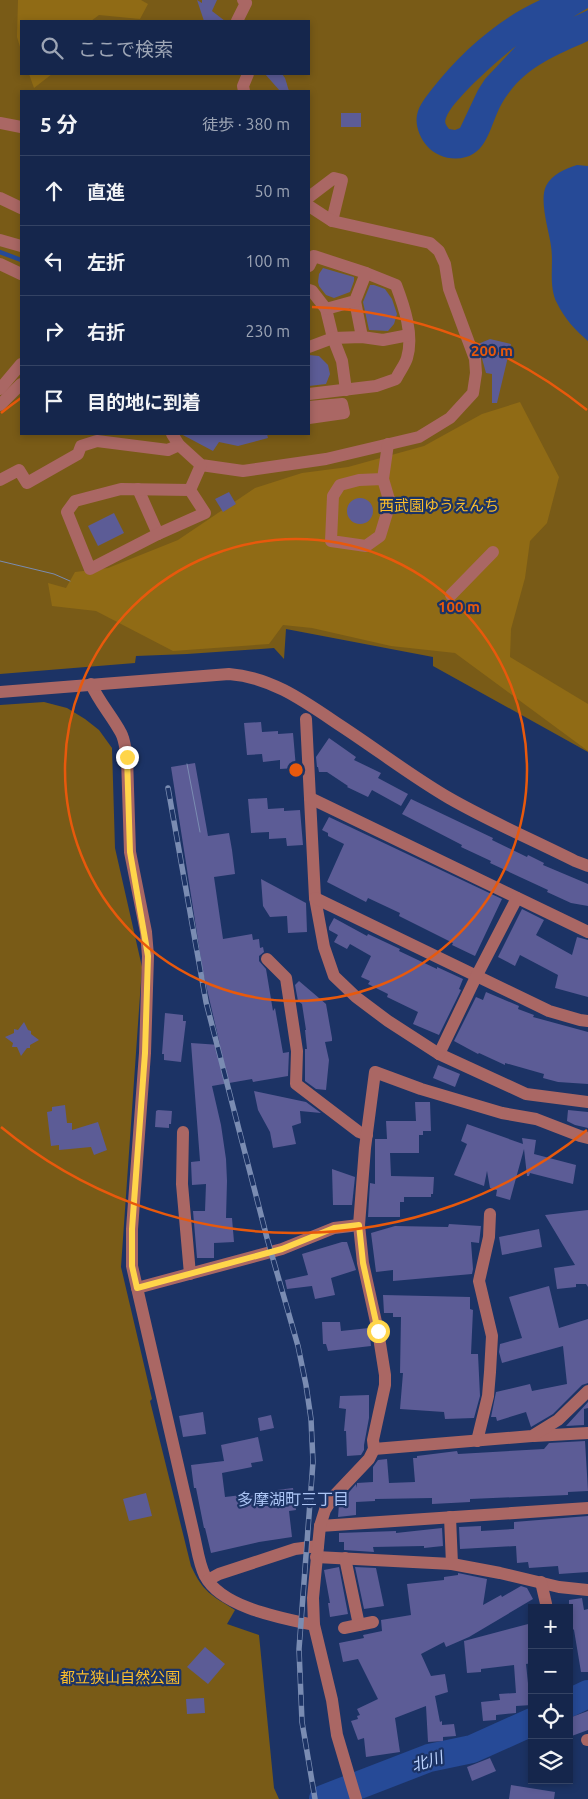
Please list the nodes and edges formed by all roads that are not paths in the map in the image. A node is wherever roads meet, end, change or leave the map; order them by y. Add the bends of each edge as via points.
1 (243, 0) edge
2 (237, 20) edge
3 (248, 75) edge
4 (244, 90) edge
5 (0, 123) edge
6 (20, 127) edge
7 (310, 196) edge
8 (0, 198) edge
9 (310, 207) edge
10 (20, 208) edge
11 (332, 220) junction
12 (0, 240) edge
13 (20, 246) edge
14 (0, 264) edge
15 (310, 264) edge
16 (366, 273) junction
17 (20, 274) edge
18 (310, 290) edge
19 (354, 301) junction
20 (326, 309) junction
21 (409, 335) junction
22 (362, 337) junction
23 (333, 338) junction
24 (310, 347) edge
25 (20, 365) edge
26 (20, 385) edge
27 (0, 389) edge
28 (346, 390) junction
29 (310, 394) edge
30 (0, 405) edge
31 (310, 406) edge
32 (310, 418) edge
33 (173, 435) edge
34 (388, 444) junction
35 (179, 445) junction
36 (201, 466) junction
37 (383, 478) junction
38 (0, 480) edge
39 (138, 489) junction
40 (190, 490) junction
41 (158, 534) junction
42 (493, 552) dead end
43 (451, 595) dead end
44 (91, 684) junction
45 (0, 692) edge
46 (306, 719) dead end
47 (310, 798) junction
48 (588, 866) edge
49 (315, 898) junction
50 (517, 898) junction
51 (588, 932) edge
52 (267, 959) dead end
53 (476, 977) junction
54 (588, 1021) edge
55 (439, 1054) junction
56 (588, 1102) edge
57 (183, 1132) dead end
58 (367, 1135) junction
59 (588, 1138) edge
60 (490, 1214) dead end
61 (359, 1225) junction
62 (190, 1274) junction
63 (137, 1288) junction
64 (588, 1391) edge
65 (588, 1433) edge
66 (532, 1436) junction
67 (477, 1441) junction
68 (374, 1449) junction
69 (588, 1508) edge
70 (450, 1517) junction
71 (320, 1526) junction
72 (317, 1551) junction
73 (345, 1558) junction
74 (452, 1564) junction
75 (208, 1580) junction
76 (541, 1582) junction
77 (588, 1590) edge
78 (546, 1604) edge
79 (373, 1622) dead end
80 (314, 1625) junction
81 (359, 1625) junction
82 (344, 1628) dead end
83 (356, 1798) edge

1 - 2 street via 246,2
3 - 4 street
5 - 6 street
7 - 11 street via 334,178 342,180
8 - 10 street
9 - 11 street
11 - 34 street via 430,243 439,251 449,289 475,359 473,392 450,418 419,437
12 - 13 street
14 - 17 street
15 - 16 street via 314,256
16 - 19 street
16 - 21 street via 396,286 406,310
18 - 20 street
19 - 20 street
19 - 22 street
20 - 23 street
21 - 22 street via 383,340
21 - 28 street via 407,358 396,379 376,386
22 - 23 street
23 - 24 street
23 - 28 street via 342,362
25 - 27 street
26 - 30 street
28 - 29 street
31 - 32 street via 342,404 344,413
33 - 35 street
34 - 36 street via 326,459 243,471
34 - 37 street
35 - 36 street
35 - 38 street via 168,450 97,441 81,446 78,454 27,483 19,470
36 - 40 street
37 - 37 street via 390,503 380,536 366,546 331,541 333,496 340,485
39 - 40 street
39 - 41 street
39 - 41 street via 121,489 75,501 67,512 90,569
40 - 41 street via 204,513
42 - 43 street
44 - 45 street
44 - 48 street via 229,674 268,682 307,703 448,797
44 - 63 street via 122,733 127,757 130,852 148,956 145,1053 132,1229 132,1266
46 - 47 street
47 - 49 street
47 - 50 street
49 - 53 street
49 - 55 street via 324,947 334,976 356,997
50 - 51 street
50 - 53 street
52 - 58 street via 286,978 297,1051 296,1084 358,1132
53 - 54 street via 549,1011
53 - 55 street
55 - 56 street via 526,1094
57 - 62 street via 182,1184
58 - 59 street via 375,1072 484,1107 536,1119
58 - 61 street
60 - 67 street via 489,1238 479,1281 492,1336 490,1372
61 - 62 street via 334,1228 282,1249
61 - 68 street via 363,1263 385,1375
62 - 63 street
63 - 75 street via 196,1543
64 - 66 street via 558,1420
65 - 66 street
66 - 67 street
67 - 68 street
68 - 71 street via 333,1496
69 - 70 street
70 - 71 street
70 - 74 street
71 - 72 street
72 - 73 street
72 - 75 street via 295,1549
72 - 80 street
73 - 74 street
73 - 81 street
74 - 76 street
75 - 80 street via 234,1602
76 - 77 street
76 - 78 street
79 - 81 street
80 - 83 street via 337,1735
81 - 82 street

